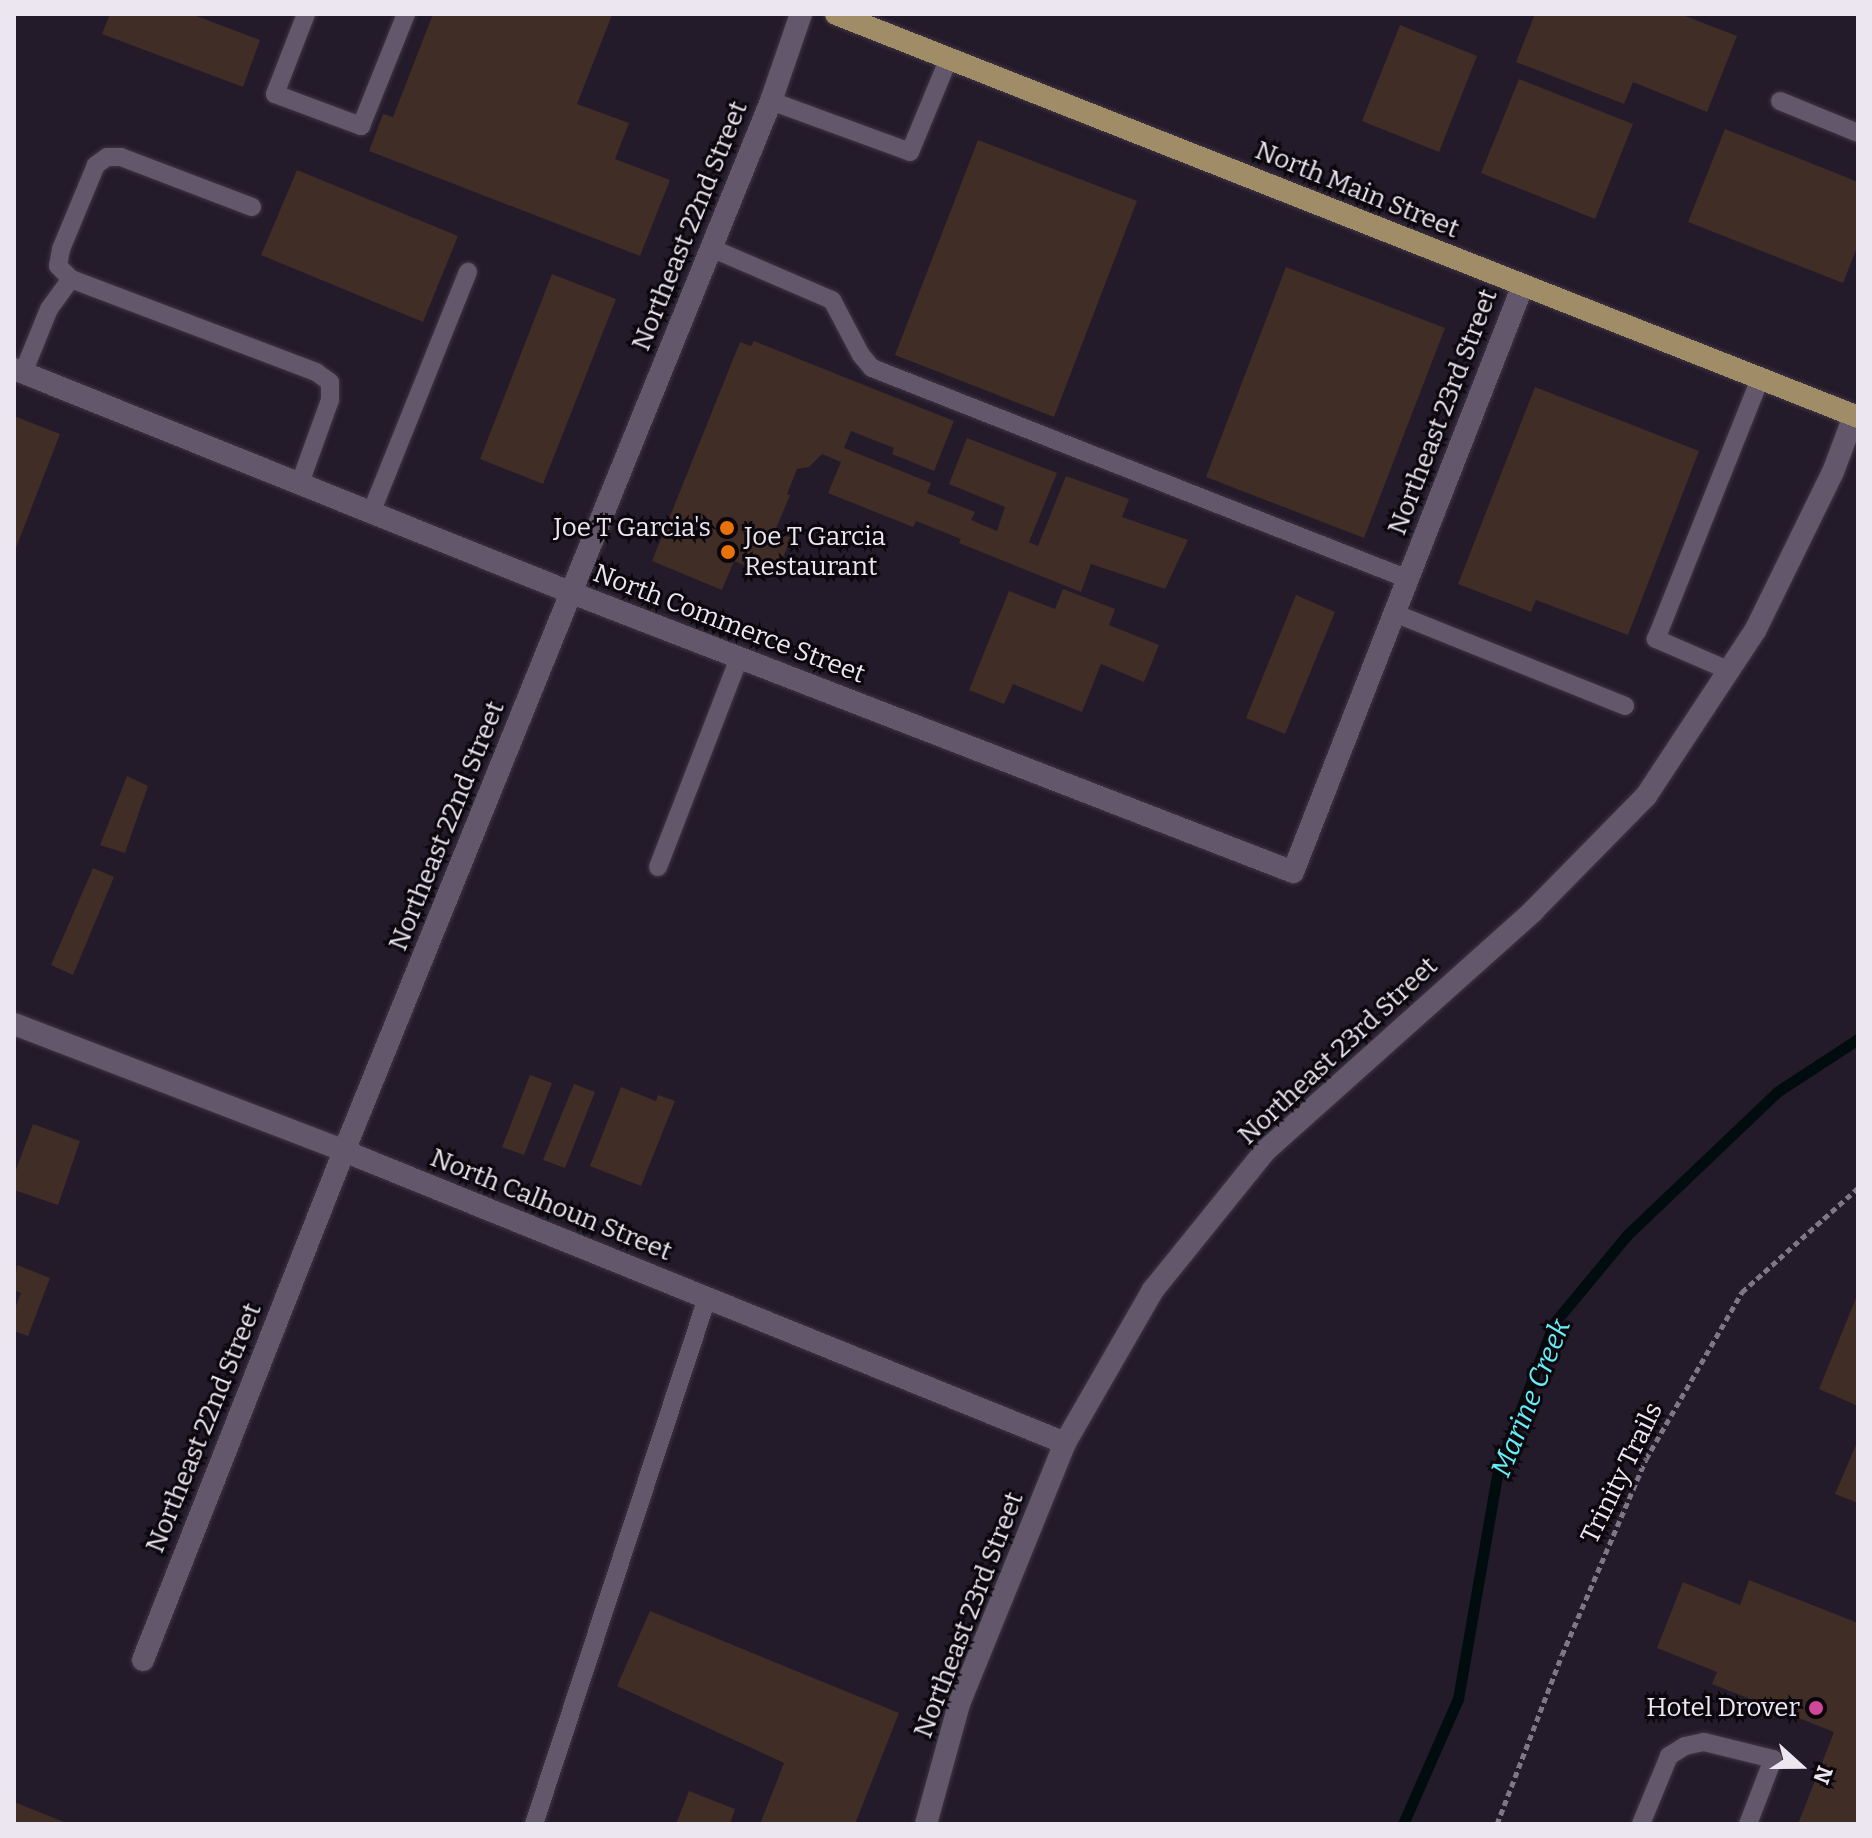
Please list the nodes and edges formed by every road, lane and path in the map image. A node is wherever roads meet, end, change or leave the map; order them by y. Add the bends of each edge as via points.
1 (306, 14) edge
2 (406, 14) edge
3 (801, 14) edge
4 (836, 14) edge
5 (949, 58) junction
6 (771, 101) junction
7 (1780, 101) dead end
8 (1858, 133) edge
9 (252, 207) dead end
10 (711, 248) junction
11 (468, 272) dead end
12 (71, 279) junction
13 (1523, 285) junction
14 (19, 371) edge
15 (1760, 379) junction
16 (1857, 413) edge
17 (300, 483) junction
18 (371, 513) junction
19 (1408, 579) junction
20 (572, 593) junction
21 (1394, 613) junction
22 (739, 658) junction
23 (1730, 671) junction
24 (1625, 706) dead end
25 (658, 867) dead end
26 (1293, 872) joint
27 (14, 1024) edge
28 (344, 1151) junction
29 (1858, 1188) edge
30 (707, 1298) junction
31 (1065, 1443) junction
32 (143, 1660) dead end
33 (534, 1824) edge
34 (926, 1824) edge
35 (1497, 1824) edge
36 (1641, 1824) edge
37 (1748, 1824) edge

1 - 2 lane via 275,94 361,126
3 - 6 street, Northeast 22nd Street
4 - 5 main road, North Main Street
5 - 6 lane via 910,152
5 - 13 main road, North Main Street
6 - 10 street, Northeast 22nd Street
7 - 8 lane
9 - 12 lane via 121,157 107,157 96,165 61,249 58,266
10 - 19 lane via 832,300 872,368
10 - 20 street, Northeast 22nd Street
11 - 18 lane
12 - 14 lane via 49,309
12 - 17 lane via 316,372 330,382 330,400
13 - 15 main road, North Main Street
13 - 19 street, Northeast 23rd Street
14 - 17 street, North Commerce Street
15 - 16 main road, North Main Street
15 - 23 lane via 1656,639
16 - 23 street, Northeast 23rd Street via 1755,631
17 - 18 street, North Commerce Street
18 - 20 street, North Commerce Street
19 - 21 street, Northeast 23rd Street
20 - 22 street, North Commerce Street
20 - 28 street, Northeast 22nd Street
21 - 24 lane
21 - 26 street, Northeast 23rd Street
22 - 25 lane
22 - 26 street, North Commerce Street
23 - 31 street, Northeast 23rd Street via 1646,796 1533,911 1265,1151 1153,1290
27 - 28 street, North Calhoun Street
28 - 30 street, North Calhoun Street
28 - 32 street, Northeast 22nd Street
29 - 35 path, Trinity Trails via 1742,1292 1646,1459
30 - 31 street, North Calhoun Street
30 - 33 lane
31 - 34 street, Northeast 23rd Street via 959,1704
36 - 37 lane via 1669,1756 1704,1742 1773,1759

